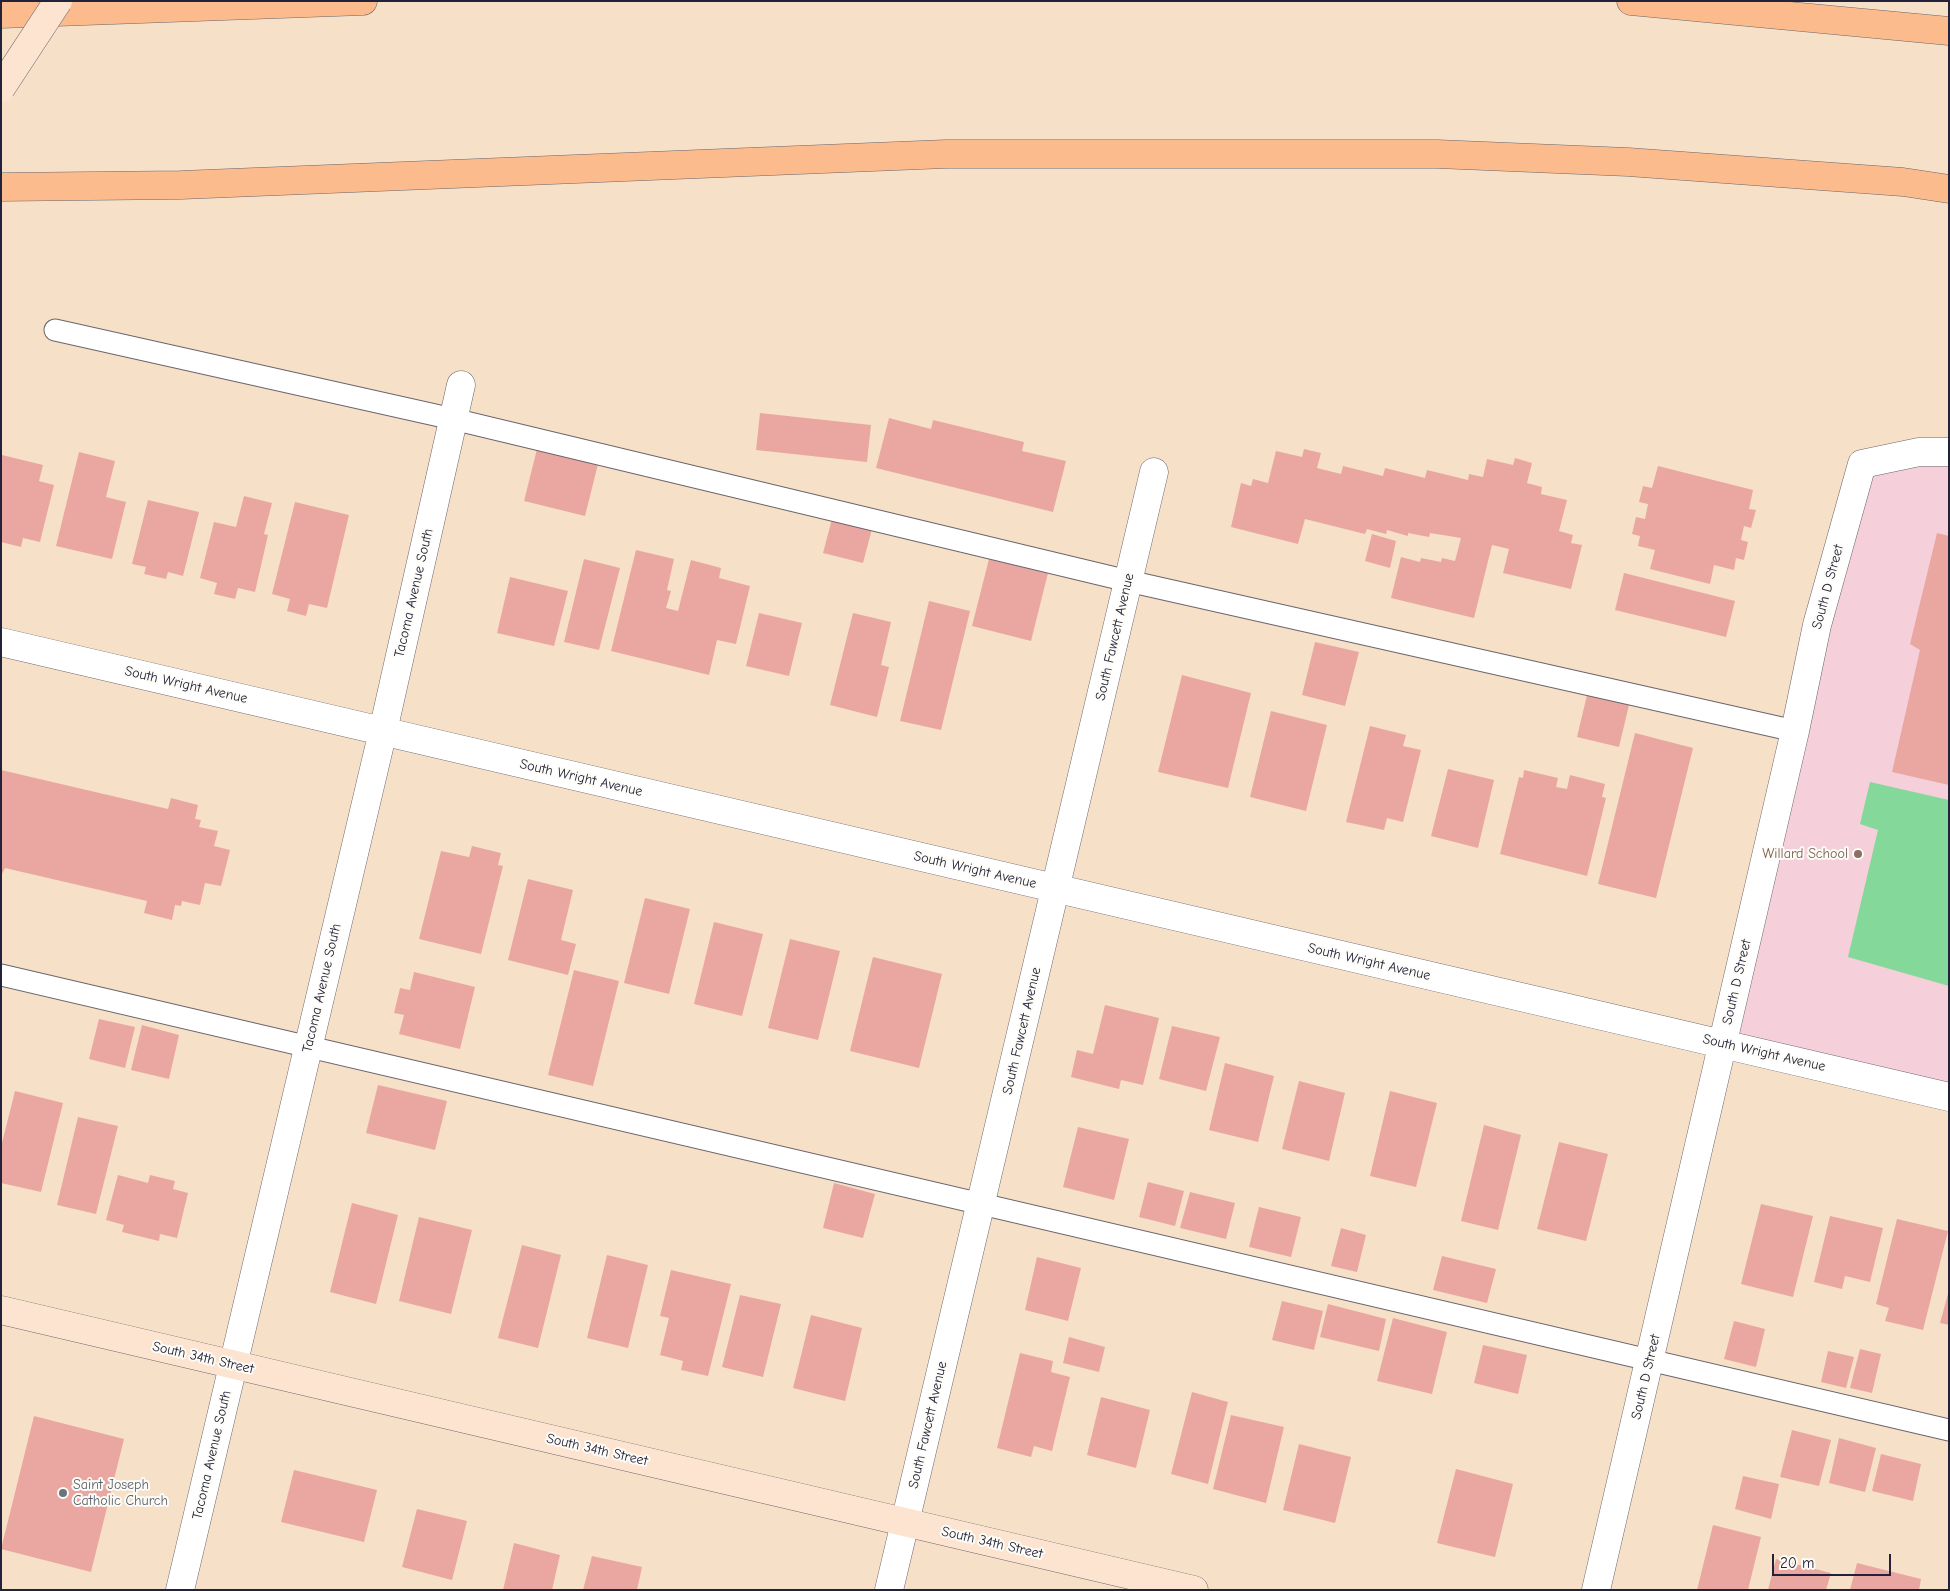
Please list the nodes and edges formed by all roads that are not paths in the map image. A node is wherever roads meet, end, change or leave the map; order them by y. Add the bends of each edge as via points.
1 (58, 1) edge
2 (363, 1) edge
3 (1631, 1) edge
4 (1, 14) edge
5 (1949, 31) edge
6 (1, 88) edge
7 (1, 187) edge
8 (1949, 189) edge
9 (55, 330) dead end
10 (461, 385) dead end
11 (453, 419) junction
12 (1949, 452) edge
13 (1154, 472) dead end
14 (1128, 581) junction
15 (1, 642) edge
16 (383, 731) junction
17 (1796, 731) junction
18 (1055, 889) junction
19 (1, 975) edge
20 (1723, 1044) junction
21 (308, 1047) junction
22 (1949, 1097) edge
23 (980, 1204) junction
24 (1, 1310) edge
25 (1650, 1358) junction
26 (233, 1365) junction
27 (1949, 1430) edge
28 (905, 1523) junction
29 (180, 1590) edge
30 (889, 1590) edge
31 (1194, 1590) edge
32 (1596, 1590) edge

1 - 6 street, bridge
2 - 4 highway
3 - 5 highway
7 - 8 highway via 181,186 946,154 1203,153 1437,154 1628,162 1904,182
9 - 11 lane
10 - 11 street, Tacoma Avenue South
11 - 14 lane
11 - 16 street, Tacoma Avenue South
12 - 17 street, South D Street via 1919,452 1862,464 1819,616
13 - 14 street, South Fawcett Avenue
14 - 17 lane
14 - 18 street, South Fawcett Avenue
15 - 16 street, South Wright Avenue
16 - 18 street, South Wright Avenue
16 - 21 street, Tacoma Avenue South
17 - 20 street, South D Street
18 - 20 street, South Wright Avenue
18 - 23 street, South Fawcett Avenue
19 - 21 lane
20 - 22 street, South Wright Avenue
20 - 25 street, South D Street
21 - 23 lane
21 - 26 street, Tacoma Avenue South
23 - 25 lane
23 - 28 street, South Fawcett Avenue
24 - 26 street, South 34th Street
25 - 27 lane
25 - 32 street, South D Street
26 - 28 street, South 34th Street
26 - 29 street, Tacoma Avenue South
28 - 30 street, South Fawcett Avenue
28 - 31 street, South 34th Street

